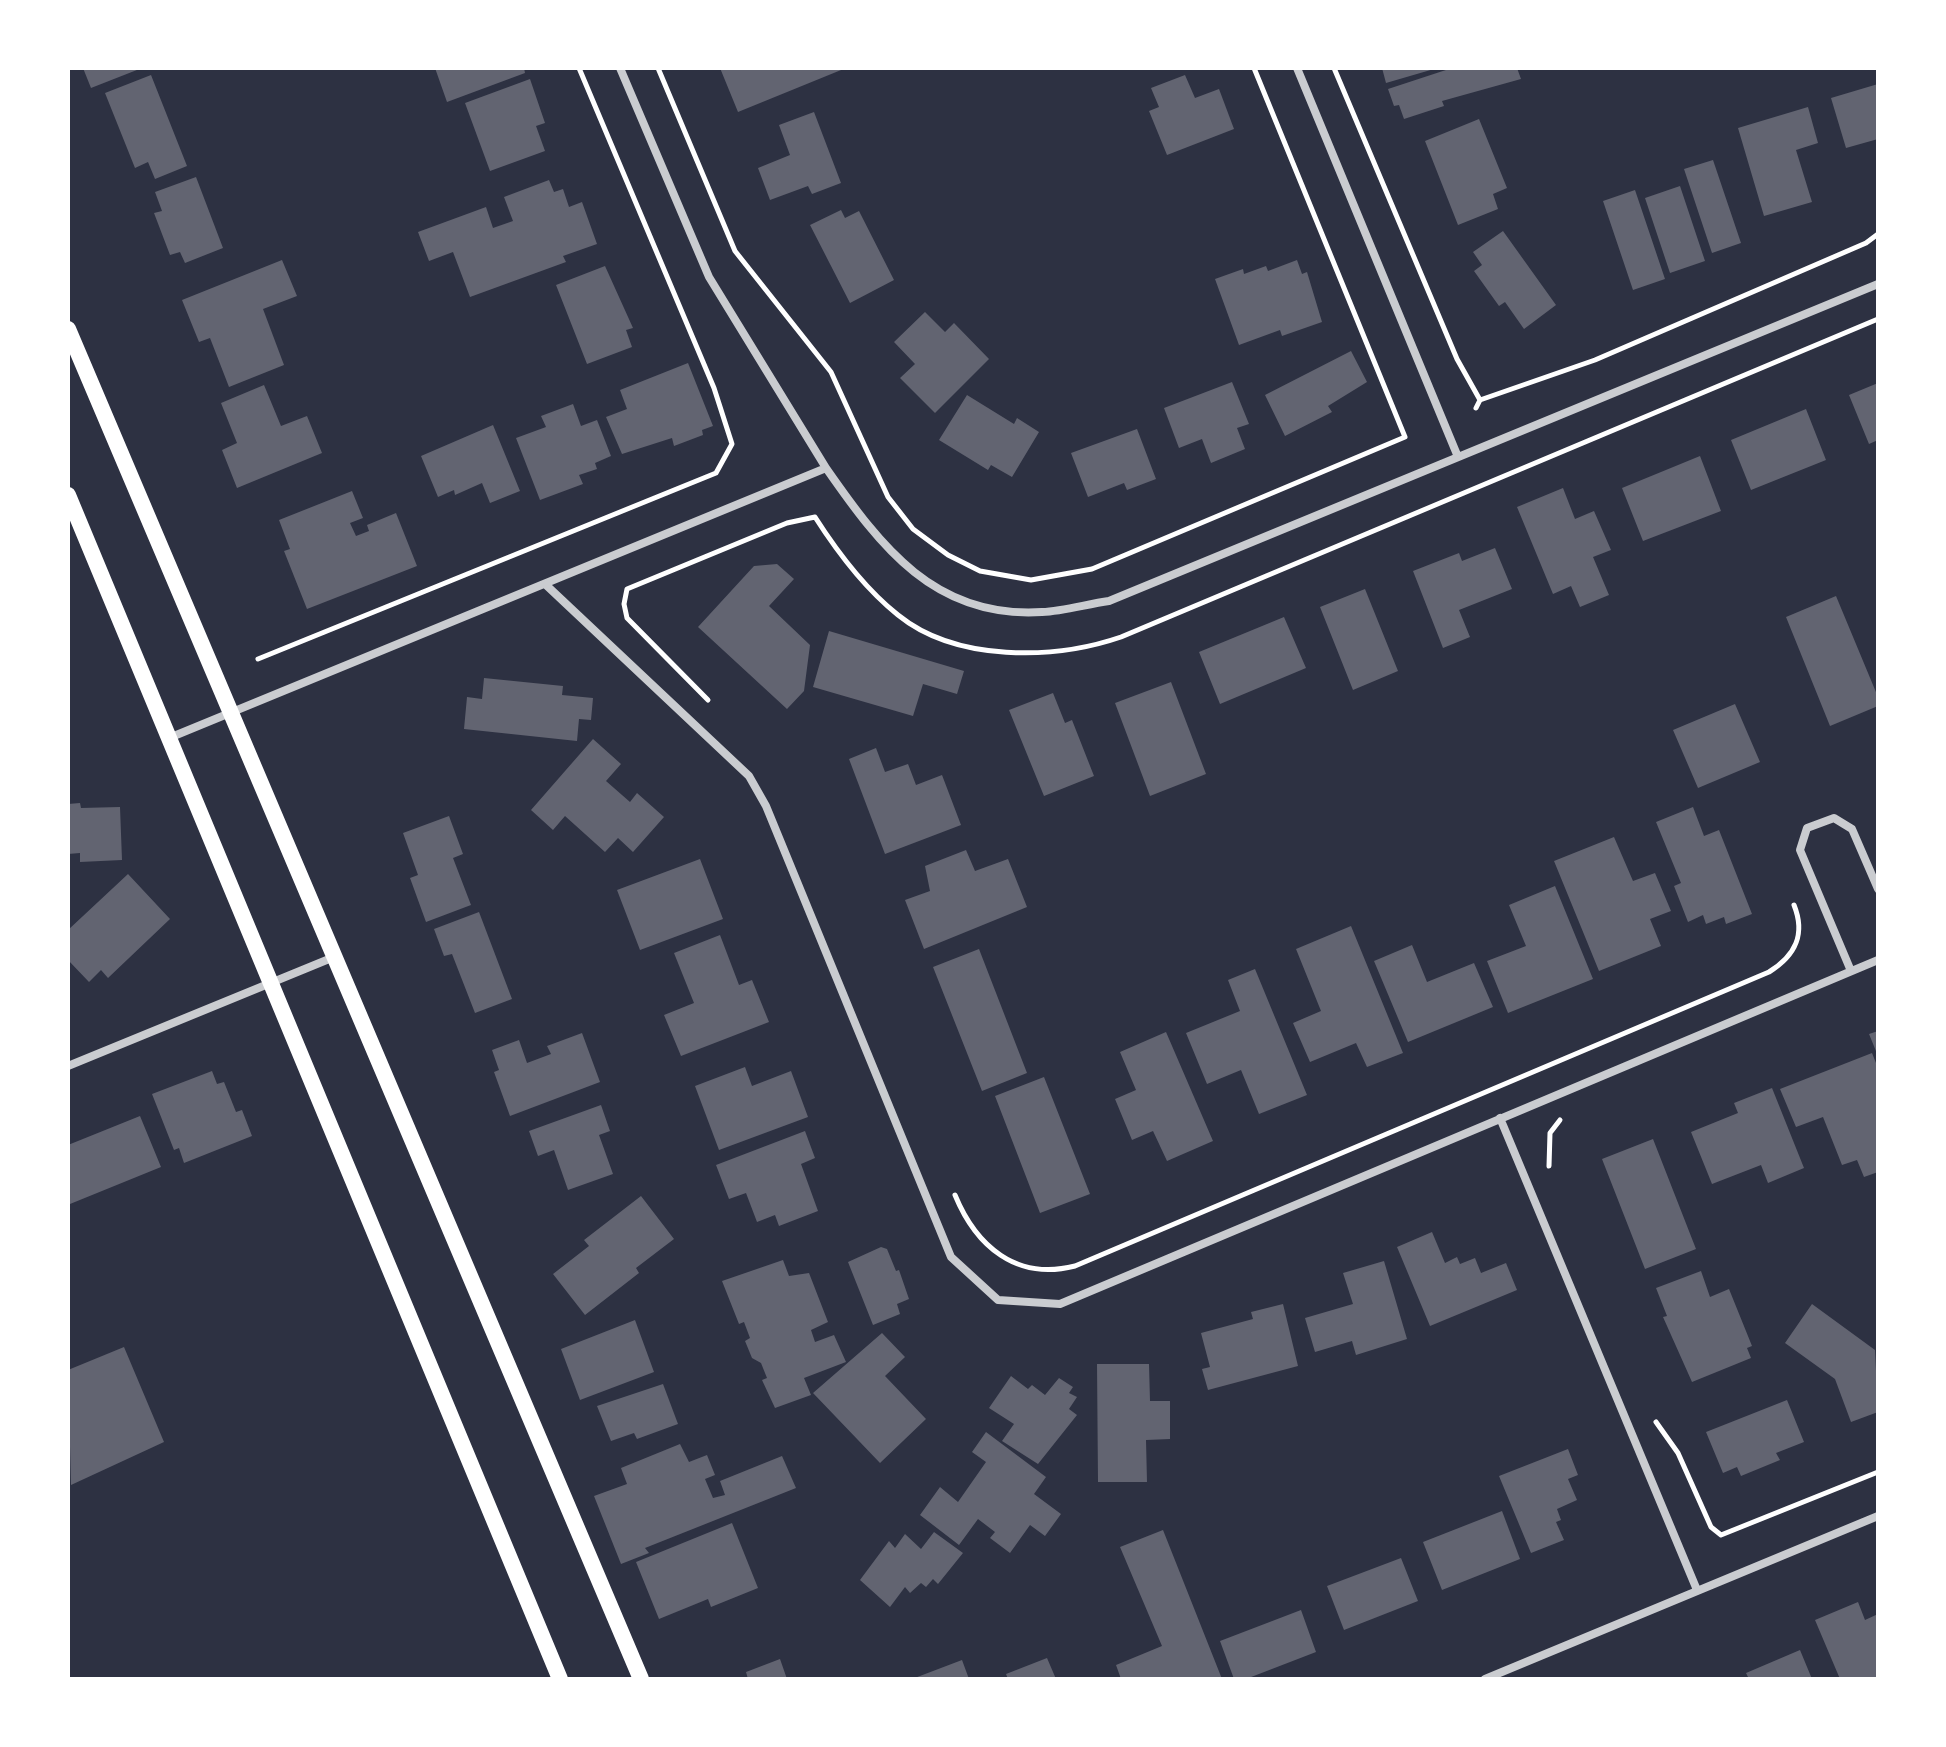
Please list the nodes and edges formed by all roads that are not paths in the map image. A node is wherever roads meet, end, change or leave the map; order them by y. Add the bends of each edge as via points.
1 (620, 68) edge
2 (1297, 68) edge
3 (1878, 284) edge
4 (68, 329) edge
5 (1458, 457) junction
6 (826, 468) junction
7 (68, 495) edge
8 (545, 584) junction
9 (232, 713) junction
10 (169, 738) junction
11 (1878, 889) edge
12 (334, 957) junction
13 (1878, 960) edge
14 (1851, 971) junction
15 (271, 982) junction
16 (68, 1066) edge
17 (1500, 1118) junction
18 (1878, 1516) edge
19 (1697, 1590) junction
20 (560, 1679) edge
21 (641, 1679) edge
22 (1485, 1679) edge

1 - 6 street via 709,277
2 - 5 street
3 - 5 street
4 - 9 main road
5 - 6 street via 1109,601 1042,612 983,609 929,585 872,534
6 - 8 street
7 - 10 main road
8 - 9 street
8 - 17 street via 749,776 766,806 951,1257 998,1300 1060,1304
9 - 10 street
9 - 12 main road
10 - 15 main road
11 - 14 street via 1852,829 1834,818 1807,828 1800,850
12 - 15 street
12 - 21 main road
13 - 14 street
14 - 17 street
15 - 16 street
15 - 20 main road
17 - 19 street
18 - 19 street
19 - 22 street

